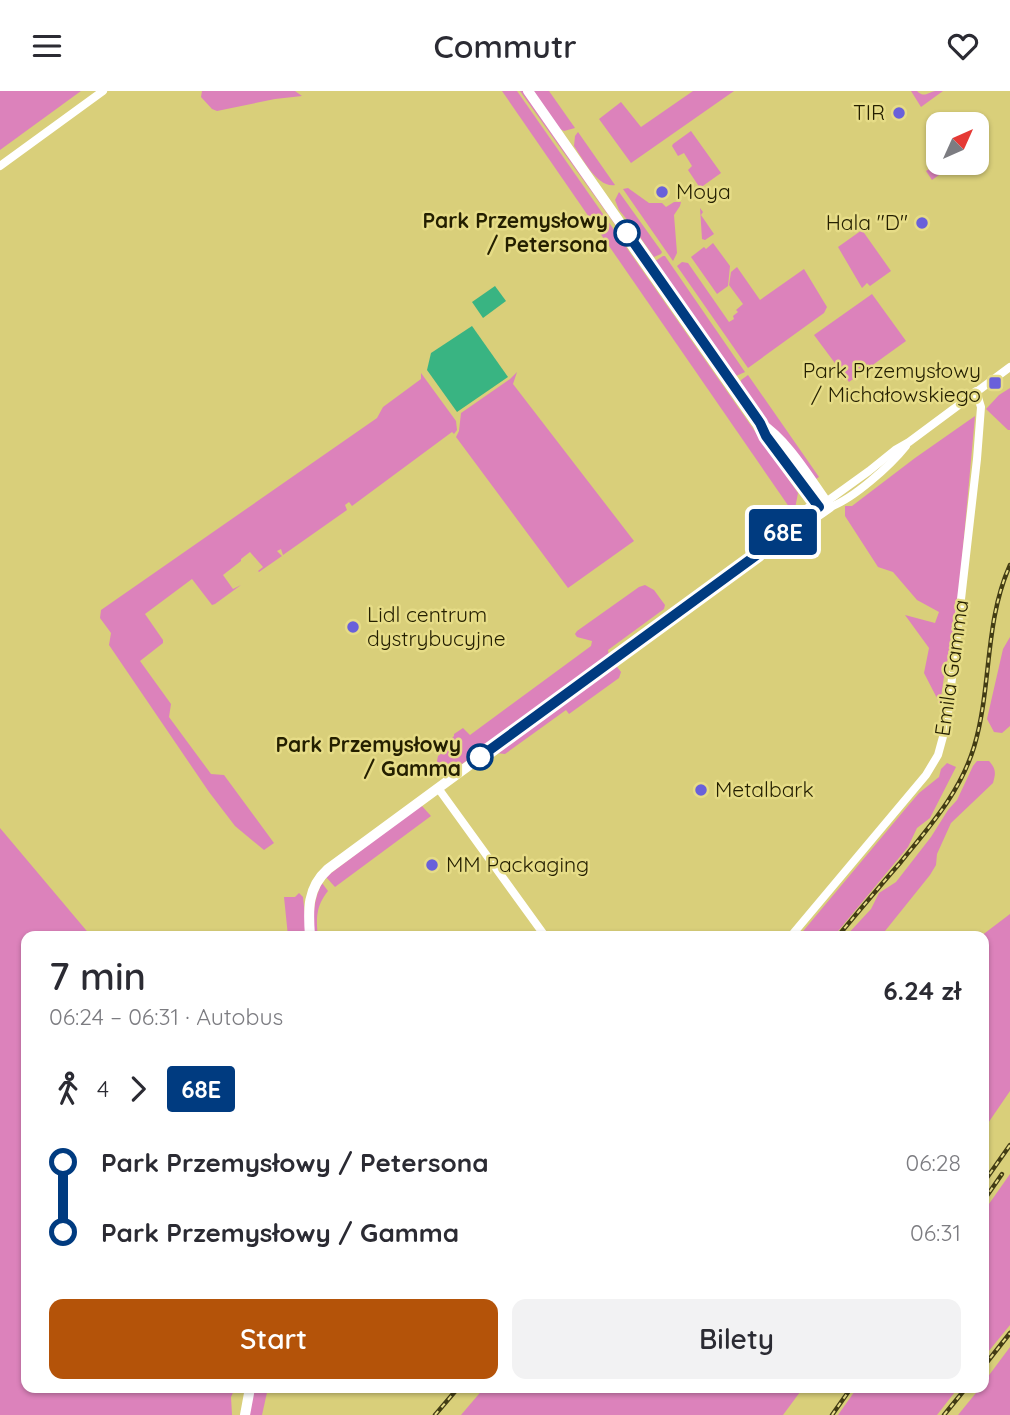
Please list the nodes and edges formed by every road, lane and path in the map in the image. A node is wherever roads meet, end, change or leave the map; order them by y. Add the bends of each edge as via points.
1 (103, 91) edge
2 (528, 91) edge
3 (0, 166) edge
4 (1010, 366) edge
5 (976, 391) junction
6 (824, 507) junction
7 (438, 788) junction
8 (310, 931) edge
9 (541, 931) edge
10 (795, 931) edge
11 (249, 1393) edge
12 (245, 1415) edge

1 - 3 street
2 - 6 street via 766,436
4 - 5 street
5 - 6 street
5 - 10 street, Emila Gamma via 981,407 977,459 941,746 926,775
6 - 7 street
7 - 8 street via 324,873 310,898
7 - 9 street
11 - 12 street

